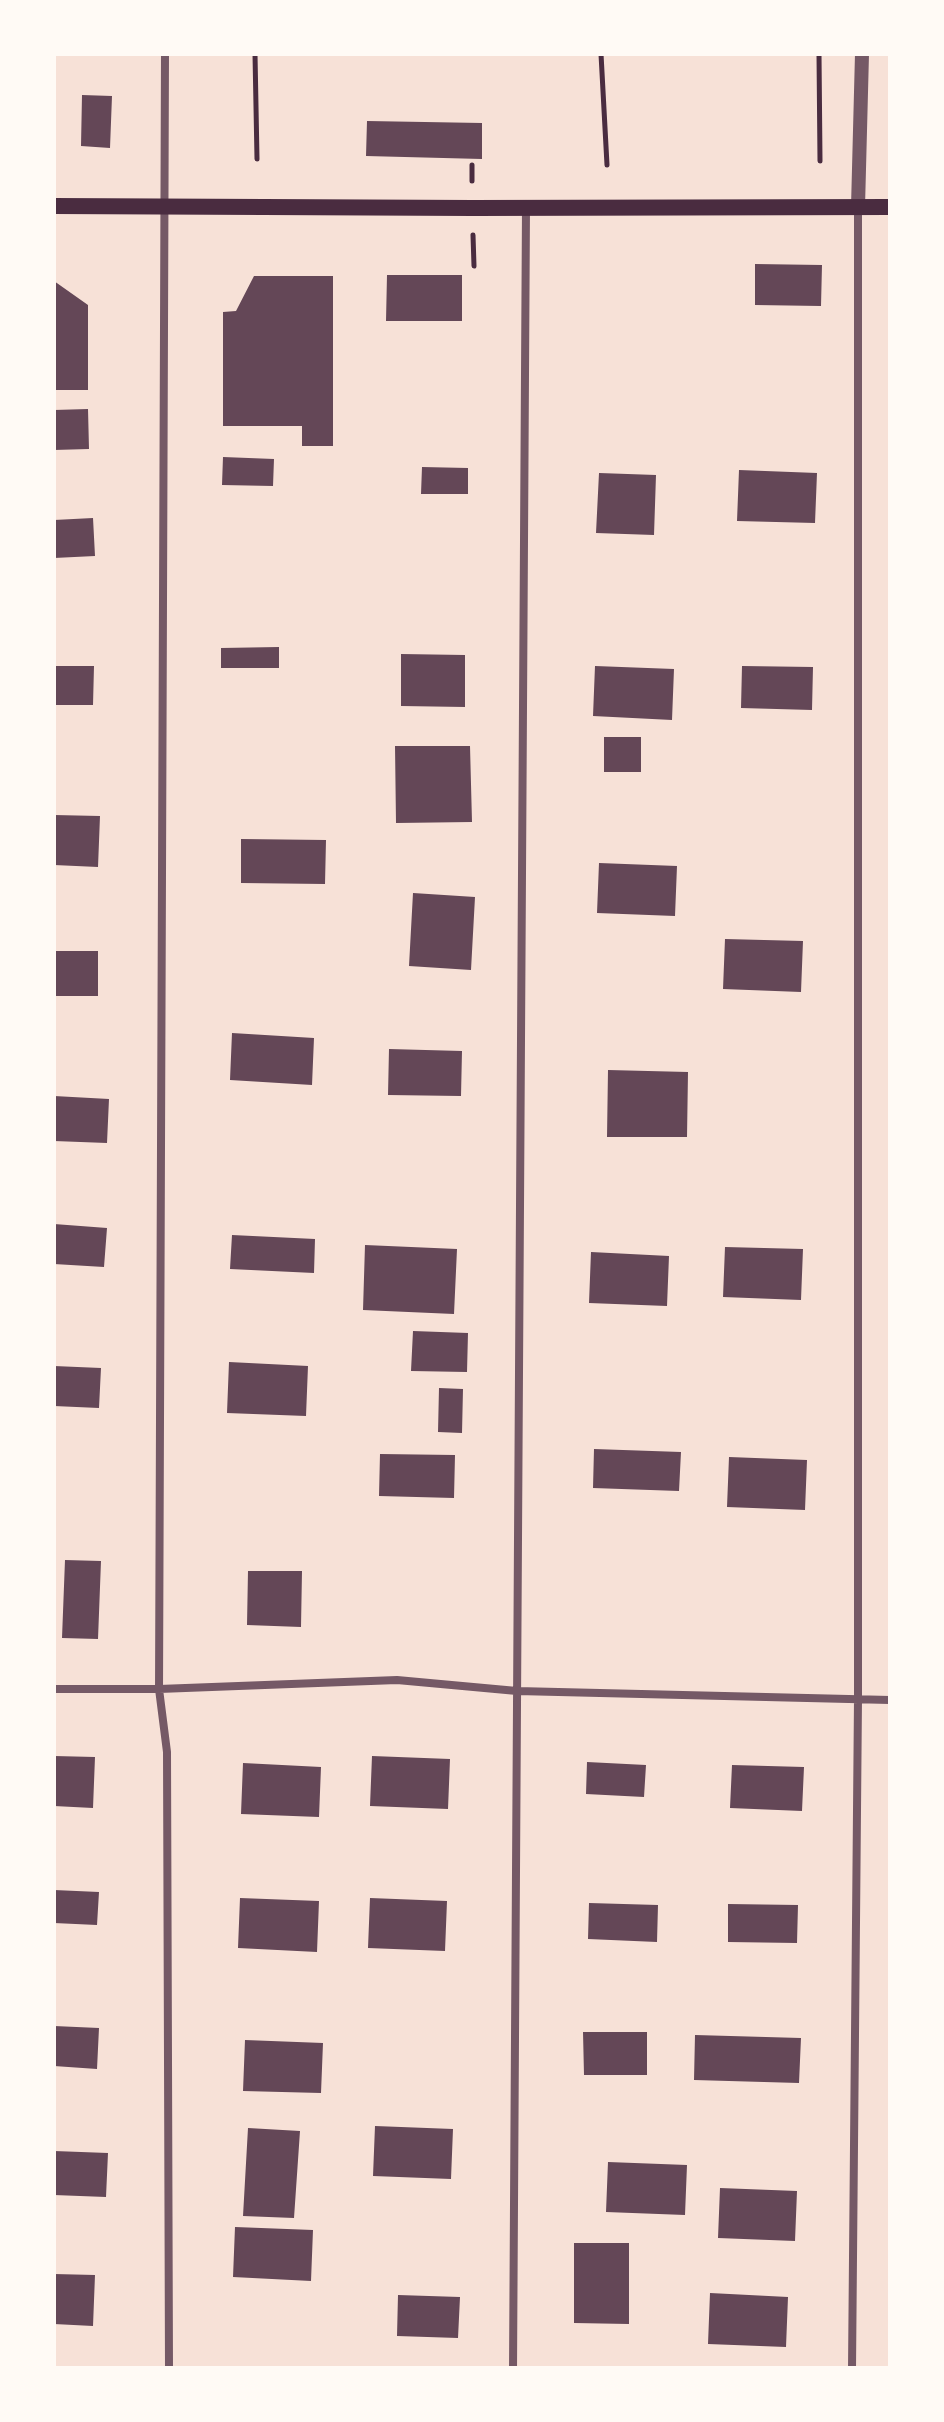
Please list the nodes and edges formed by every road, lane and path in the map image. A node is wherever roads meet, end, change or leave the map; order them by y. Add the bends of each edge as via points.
1 (165, 54) edge
2 (255, 54) edge
3 (601, 54) edge
4 (819, 54) edge
5 (862, 54) edge
6 (257, 159) dead end
7 (820, 161) dead end
8 (607, 165) dead end
9 (54, 206) edge
10 (166, 206) junction
11 (858, 207) junction
12 (890, 207) edge
13 (526, 208) junction
14 (54, 1689) edge
15 (159, 1689) junction
16 (517, 1691) junction
17 (858, 1699) junction
18 (890, 1700) edge
19 (169, 2368) edge
20 (513, 2368) edge
21 (852, 2368) edge

1 - 10 street
2 - 6 path
3 - 8 path
4 - 7 path
5 - 11 street
9 - 10 main road
10 - 13 main road
10 - 15 street
11 - 12 main road
11 - 13 main road
11 - 17 street
13 - 16 street
14 - 15 street
15 - 16 street via 397,1680
15 - 19 street via 167,1752
16 - 17 street
16 - 20 street
17 - 18 street
17 - 21 street

